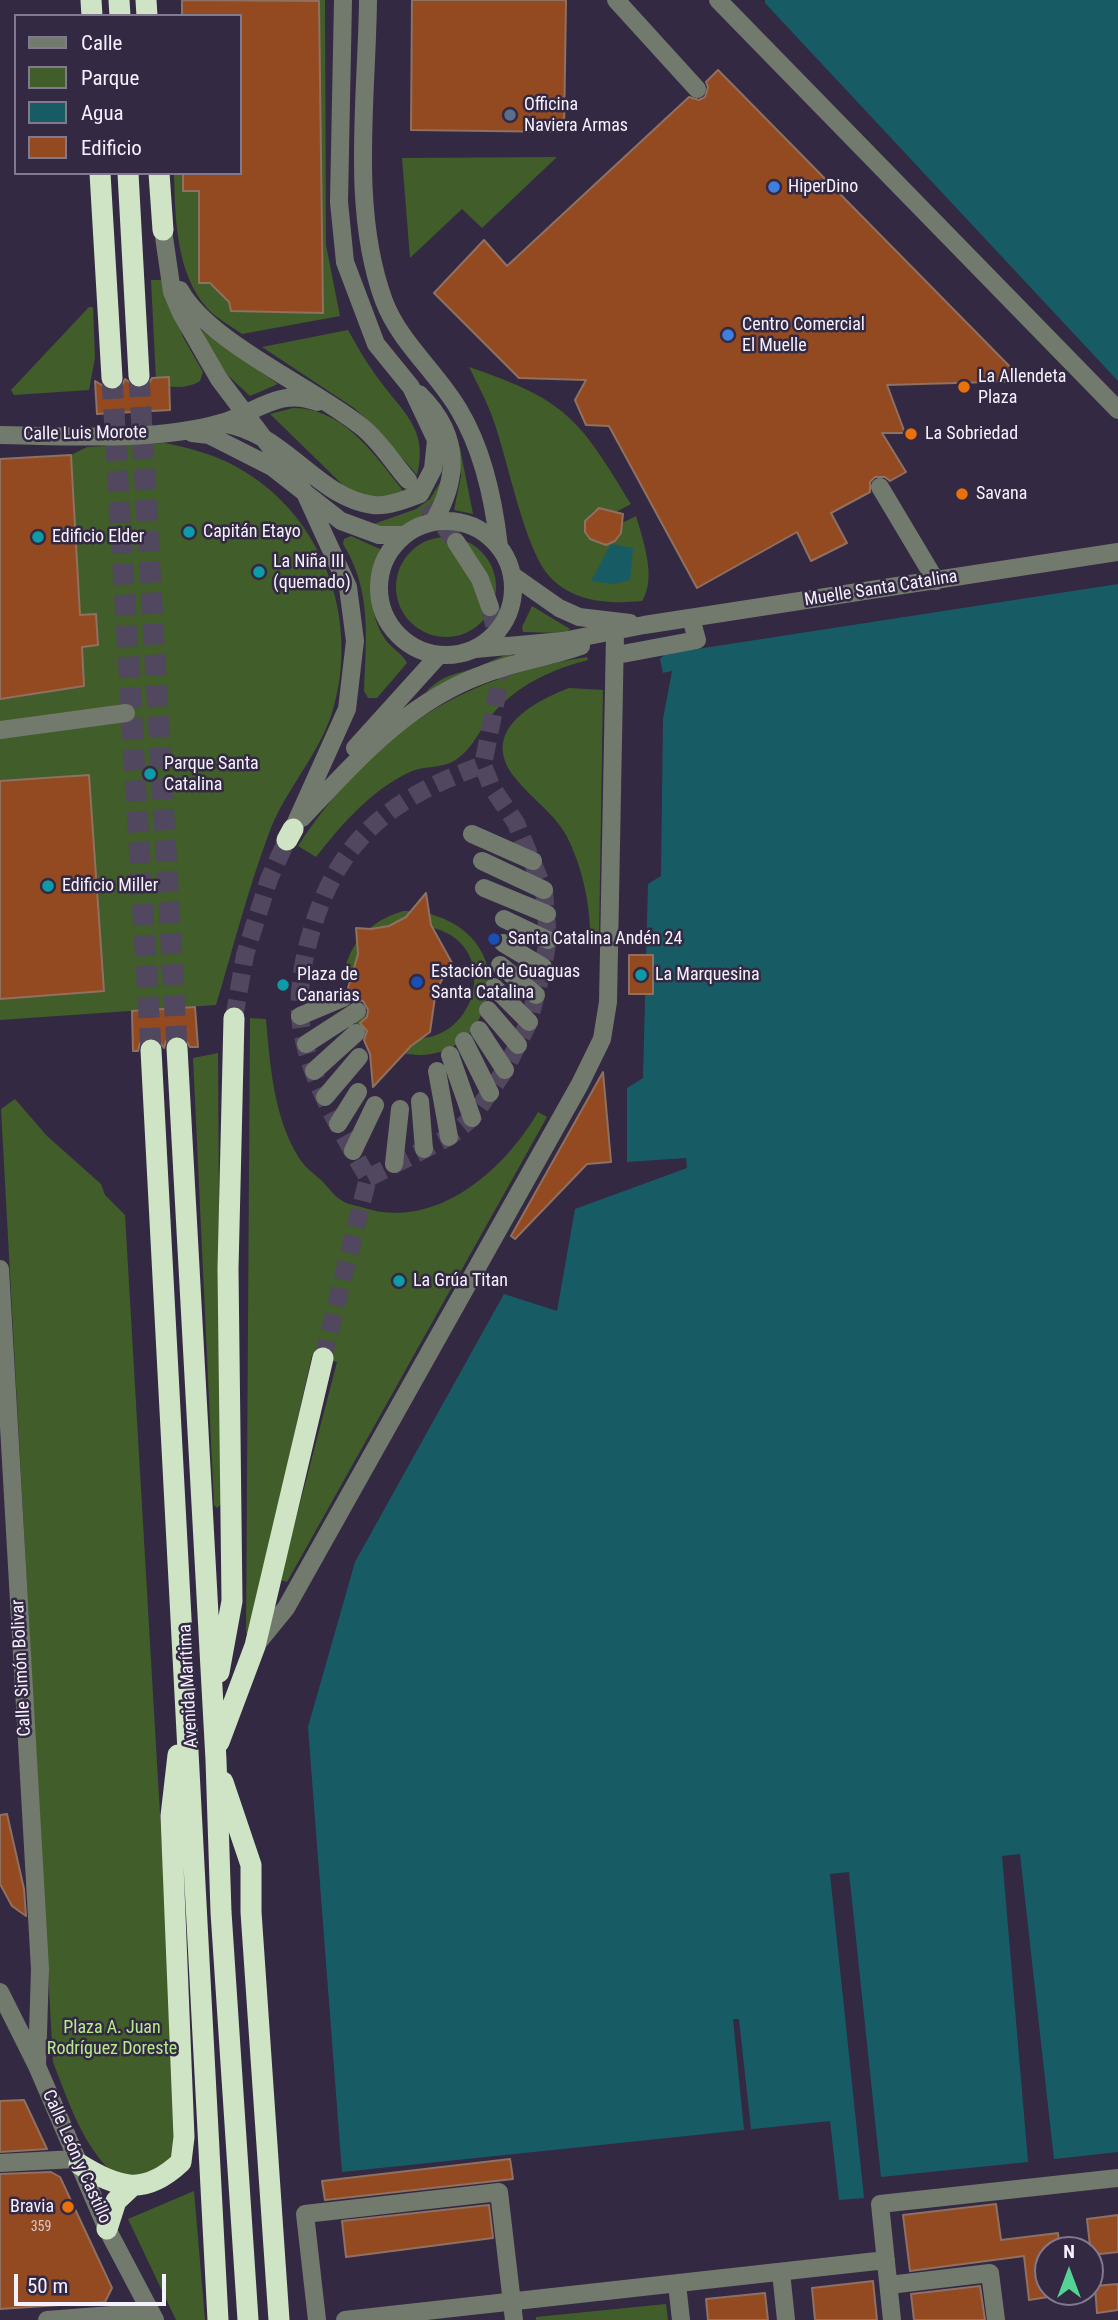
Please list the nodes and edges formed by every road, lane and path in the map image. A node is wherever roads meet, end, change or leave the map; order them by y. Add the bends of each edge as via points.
1 (343, 0) edge
2 (368, 0) edge
3 (616, 0) edge
4 (718, 0) edge
5 (697, 89) dead end
6 (100, 175) edge
7 (128, 175) edge
8 (159, 175) edge
9 (163, 230) junction
10 (139, 376) tunnel mouth
11 (112, 378) tunnel mouth
12 (411, 387) junction
13 (337, 410) junction
14 (1118, 410) edge
15 (244, 414) junction
16 (221, 423) junction
17 (170, 432) junction
18 (260, 433) junction
19 (0, 435) edge
20 (408, 480) tunnel mouth
21 (880, 487) dead end
22 (304, 494) junction
23 (434, 522) junction
24 (404, 535) junction
25 (456, 542) tunnel mouth
26 (499, 547) junction
27 (1118, 552) edge
28 (512, 575) junction
29 (936, 581) junction
30 (490, 607) tunnel mouth
31 (691, 618) junction
32 (643, 625) junction
33 (615, 635) junction
34 (475, 649) junction
35 (439, 655) junction
36 (617, 655) junction
37 (126, 713) dead end
38 (0, 730) edge
39 (290, 834) junction
40 (472, 834) dead end
41 (482, 861) dead end
42 (533, 861) dead end
43 (484, 888) dead end
44 (544, 890) dead end
45 (547, 914) dead end
46 (504, 919) dead end
47 (548, 940) dead end
48 (503, 943) dead end
49 (500, 965) dead end
50 (543, 967) dead end
51 (494, 987) dead end
52 (536, 995) dead end
53 (343, 998) dead end
54 (488, 1010) dead end
55 (357, 1011) dead end
56 (300, 1016) dead end
57 (234, 1018) tunnel mouth
58 (529, 1022) dead end
59 (480, 1030) dead end
60 (356, 1033) dead end
61 (464, 1041) dead end
62 (306, 1044) dead end
63 (518, 1045) dead end
64 (177, 1048) tunnel mouth
65 (151, 1050) tunnel mouth
66 (450, 1055) dead end
67 (359, 1057) dead end
68 (505, 1070) dead end
69 (314, 1071) dead end
70 (437, 1071) dead end
71 (358, 1092) dead end
72 (491, 1093) dead end
73 (325, 1097) dead end
74 (420, 1101) dead end
75 (375, 1105) dead end
76 (400, 1109) dead end
77 (472, 1118) dead end
78 (338, 1124) dead end
79 (449, 1137) dead end
80 (424, 1149) dead end
81 (353, 1151) dead end
82 (394, 1164) dead end
83 (0, 1269) edge
84 (323, 1358) tunnel mouth
85 (7, 1515) edge
86 (255, 1646) junction
87 (185, 1694) junction
88 (212, 1705) junction
89 (216, 1755) junction
90 (0, 1992) edge
91 (37, 2067) junction
92 (77, 2162) junction
93 (0, 2163) edge
94 (1118, 2178) edge
95 (132, 2186) junction
96 (107, 2229) junction
97 (886, 2260) junction
98 (781, 2272) junction
99 (677, 2284) junction
100 (888, 2285) junction
101 (513, 2311) edge
102 (153, 2316) edge
103 (47, 2320) edge
104 (218, 2320) edge
105 (248, 2320) edge
106 (279, 2320) edge
107 (317, 2320) edge
108 (345, 2320) edge
109 (681, 2320) edge
110 (786, 2320) edge
111 (892, 2320) edge
112 (996, 2320) edge

1 - 12 street via 339,202 345,262 376,344
2 - 26 street via 364,198 371,260 392,319 459,410 473,440 496,513
3 - 5 street
4 - 14 street
6 - 11 highway
7 - 10 highway
8 - 9 highway
9 - 13 street via 189,307 241,349
9 - 15 street via 172,292 181,313
12 - 18 street via 436,440 433,469 420,494 405,499 375,506 348,499
12 - 23 street via 437,412 448,435 452,484
13 - 15 street via 288,396
13 - 20 street via 363,428
15 - 16 street
15 - 18 street
16 - 17 street
16 - 18 street
17 - 19 street, Calle Luis Morote
17 - 22 street via 209,435 272,467
18 - 22 street
21 - 29 street
22 - 24 street via 341,522 379,535
22 - 39 street via 348,587 355,641 347,709
23 - 24 street
23 - 26 street via 470,525
24 - 35 street via 390,549 382,567 381,606 402,639
25 - 30 street via 480,579
26 - 28 street
27 - 29 street, Muelle Santa Catalina
28 - 32 street via 579,617
28 - 34 street via 513,597 506,618 493,636
29 - 31 street, Muelle Santa Catalina
31 - 32 street, Muelle Santa Catalina
31 - 36 street via 697,640
32 - 33 street
32 - 34 street via 563,641
33 - 36 street
33 - 39 street via 485,673 424,702 372,744
34 - 35 street
35 - 39 street via 360,741
36 - 86 street via 608,1002 602,1039 286,1608
37 - 38 street
40 - 42 street
41 - 44 street
43 - 45 street
46 - 47 street
48 - 50 street
49 - 52 street
51 - 58 street
53 - 56 street
54 - 63 street
55 - 62 street
57 - 88 highway via 228,1269 232,1601
59 - 68 street
60 - 69 street
61 - 72 street
64 - 88 highway, Avenida Marítima
65 - 87 highway, Avenida Marítima
66 - 77 street
67 - 73 street
70 - 79 street
71 - 78 street
74 - 80 street
75 - 81 street
76 - 82 street
83 - 85 street, Calle Simón Bolivar
84 - 86 highway
85 - 91 street, Calle Simón Bolivar via 40,1969
86 - 89 highway
87 - 95 highway via 171,1816 183,2149 181,2162 162,2181
87 - 104 highway, Avenida Marítima
88 - 89 highway, Avenida Marítima
89 - 105 highway, Avenida Marítima via 221,1912
89 - 106 highway via 251,1865
90 - 91 street, Calle León y Castillo
91 - 92 street, Calle León y Castillo
92 - 93 street
92 - 95 highway via 102,2178
92 - 96 street, Calle León y Castillo
94 - 97 street via 880,2204
95 - 96 highway via 116,2201
96 - 102 street, Calle León y Castillo
97 - 98 street
97 - 100 street
98 - 99 street
98 - 110 street
99 - 101 street
99 - 109 street
100 - 111 street
100 - 112 street via 990,2273
101 - 107 street via 499,2192 305,2214
101 - 108 street
102 - 103 street

